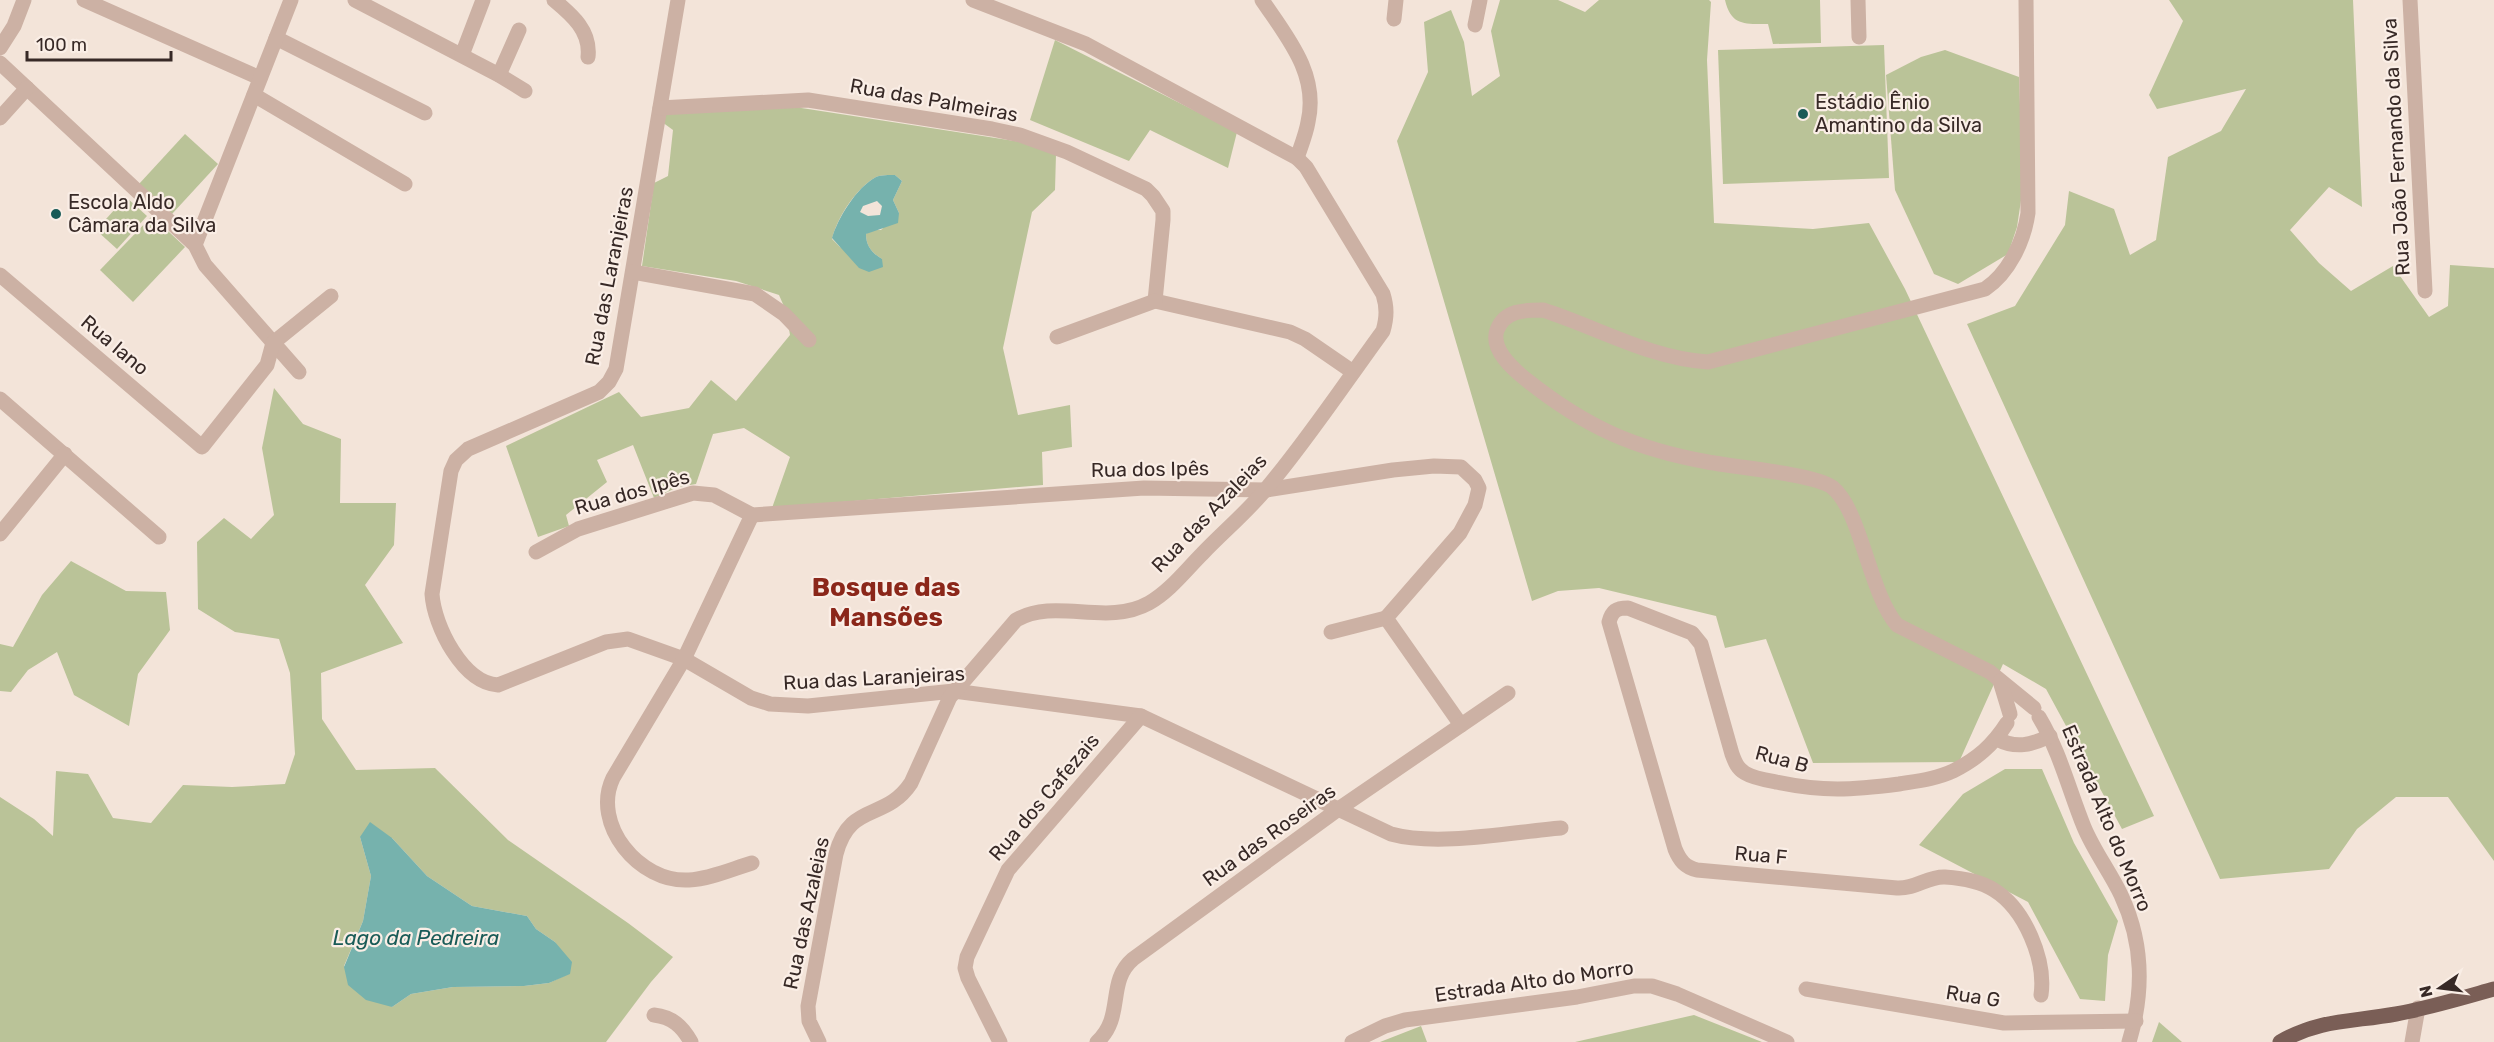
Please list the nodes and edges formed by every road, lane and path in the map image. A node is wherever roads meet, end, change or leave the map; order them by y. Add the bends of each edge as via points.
1 (24, 0) edge
2 (84, 0) edge
3 (291, 0) edge
4 (355, 0) edge
5 (483, 0) edge
6 (554, 0) edge
7 (678, 0) edge
8 (973, 0) edge
9 (1262, 0) edge
10 (1396, 0) edge
11 (1480, 0) edge
12 (1858, 0) edge
13 (2026, 0) edge
14 (2410, 0) edge
15 (1394, 19) dead end
16 (1475, 25) dead end
17 (519, 30) dead end
18 (1859, 37) dead end
19 (276, 38) junction
20 (0, 48) edge
21 (462, 55) junction
22 (588, 57) dead end
23 (0, 63) edge
24 (499, 75) junction
25 (260, 78) junction
26 (27, 88) junction
27 (525, 91) dead end
28 (254, 95) junction
29 (660, 108) junction
30 (425, 113) dead end
31 (0, 118) edge
32 (1297, 158) junction
33 (405, 184) dead end
34 (195, 245) junction
35 (633, 272) junction
36 (0, 275) edge
37 (2425, 291) dead end
38 (331, 296) dead end
39 (1155, 301) junction
40 (1057, 337) dead end
41 (810, 340) dead end
42 (273, 343) junction
43 (299, 372) dead end
44 (1353, 372) junction
45 (0, 399) edge
46 (65, 454) junction
47 (1266, 489) junction
48 (752, 515) junction
49 (0, 534) edge
50 (159, 537) dead end
51 (536, 552) dead end
52 (1628, 608) joint
53 (1386, 618) junction
54 (1331, 632) dead end
55 (684, 659) junction
56 (2000, 681) junction
57 (954, 691) junction
58 (1508, 693) dead end
59 (1141, 716) junction
60 (1461, 724) junction
61 (2050, 736) junction
62 (1997, 739) junction
63 (1340, 808) junction
64 (1562, 828) dead end
65 (752, 863) dead end
66 (2494, 988) edge
67 (1806, 989) dead end
68 (2041, 995) dead end
69 (2418, 1008) junction
70 (654, 1015) dead end
71 (2136, 1021) junction
72 (691, 1042) edge
73 (819, 1042) edge
74 (1000, 1042) edge
75 (1097, 1042) edge
76 (1352, 1042) edge
77 (1787, 1042) edge
78 (2129, 1042) edge
79 (2280, 1042) edge
80 (2412, 1042) edge

1 - 20 street
2 - 25 street
3 - 19 street
4 - 21 street
5 - 21 street
6 - 22 street via 581,27 588,41
7 - 29 street, Rua das Laranjeiras
8 - 32 street, Rua das Azaleias via 1086,44
9 - 32 street via 1298,53 1307,76 1309,122
10 - 15 street
11 - 16 street
12 - 18 street
13 - 56 street, Estrada Alto do Morro via 2028,213 2011,260 1984,289 1708,362 1646,350 1543,310 1509,314 1495,337 1499,350 1514,370 1578,418 1621,440 1660,452 1829,485 1839,493 1848,511 1888,615 1897,626 1990,672
14 - 37 street, Rua João Fernando da Silva
17 - 24 street
19 - 25 street
19 - 30 street
21 - 24 street
23 - 26 street
24 - 27 street
25 - 28 street
26 - 31 street
26 - 34 street
28 - 33 street
28 - 34 street
29 - 35 street, Rua das Laranjeiras
29 - 39 street, Rua das Palmeiras via 808,100 992,129 1066,152 1146,189 1160,205 1163,220
32 - 44 street, Rua das Azaleias via 1383,294 1386,305 1383,331
34 - 42 street via 205,265
35 - 41 street via 755,294 784,314
35 - 55 street, Rua das Laranjeiras via 619,355 609,382 599,392 468,449 456,460 451,471 433,610 438,626 463,665 489,685 498,685 618,639 640,641
36 - 42 street, Rua Iano via 202,447 267,364
38 - 42 street
39 - 40 street
39 - 44 street via 1290,332
42 - 43 street
44 - 47 street, Rua das Azaleias
45 - 46 street
46 - 49 street
46 - 50 street
47 - 48 street, Rua dos Ipês via 1144,488
47 - 53 street, Rua dos Ipês via 1434,466 1461,467 1469,472 1479,496 1460,533
47 - 57 street, Rua das Azaleias via 1149,603 1128,612 1097,615 1042,610 1028,614 1006,630
48 - 51 street, Rua dos Ipês via 714,495 693,493 578,529
48 - 55 street
52 - 62 street, Rua B via 1692,633 1701,644 1732,754 1738,768 1746,774 1809,789 1913,782 1950,772 1971,761
52 - 68 street, Rua F via 1612,612 1609,622 1613,640 1675,849 1687,867 1908,888 1938,877 1979,883 2004,899 2028,934 2041,964
53 - 54 street
53 - 60 street
55 - 57 street, Rua das Laranjeiras via 751,698 784,706
55 - 65 street via 608,789 611,822 639,863 668,877 689,880
56 - 61 street, Estrada Alto do Morro via 2037,713
56 - 62 street, Rua B via 2009,718
57 - 59 street, Rua das Laranjeiras
57 - 73 street, Rua das Azaleias via 903,795 851,823 840,840 808,1006 809,1021
58 - 60 street, Rua das Roseiras
59 - 63 street, Rua das Laranjeiras
59 - 74 street, Rua dos Cafezais via 1013,864 967,957 968,978
60 - 63 street, Rua das Roseiras
61 - 62 street via 2019,746
61 - 71 street, Estrada Alto do Morro via 2083,824 2128,914 2141,979
63 - 64 street, Rua das Laranjeiras via 1409,839
63 - 75 street, Rua das Roseiras via 1125,966 1118,982 1113,1020
66 - 69 main road
67 - 71 street, Rua G via 2004,1023
69 - 79 main road via 2330,1022
69 - 80 street
70 - 72 street via 675,1022
71 - 78 street, Estrada Alto do Morro
76 - 77 street, Estrada Alto do Morro via 1405,1020 1634,986 1666,989

